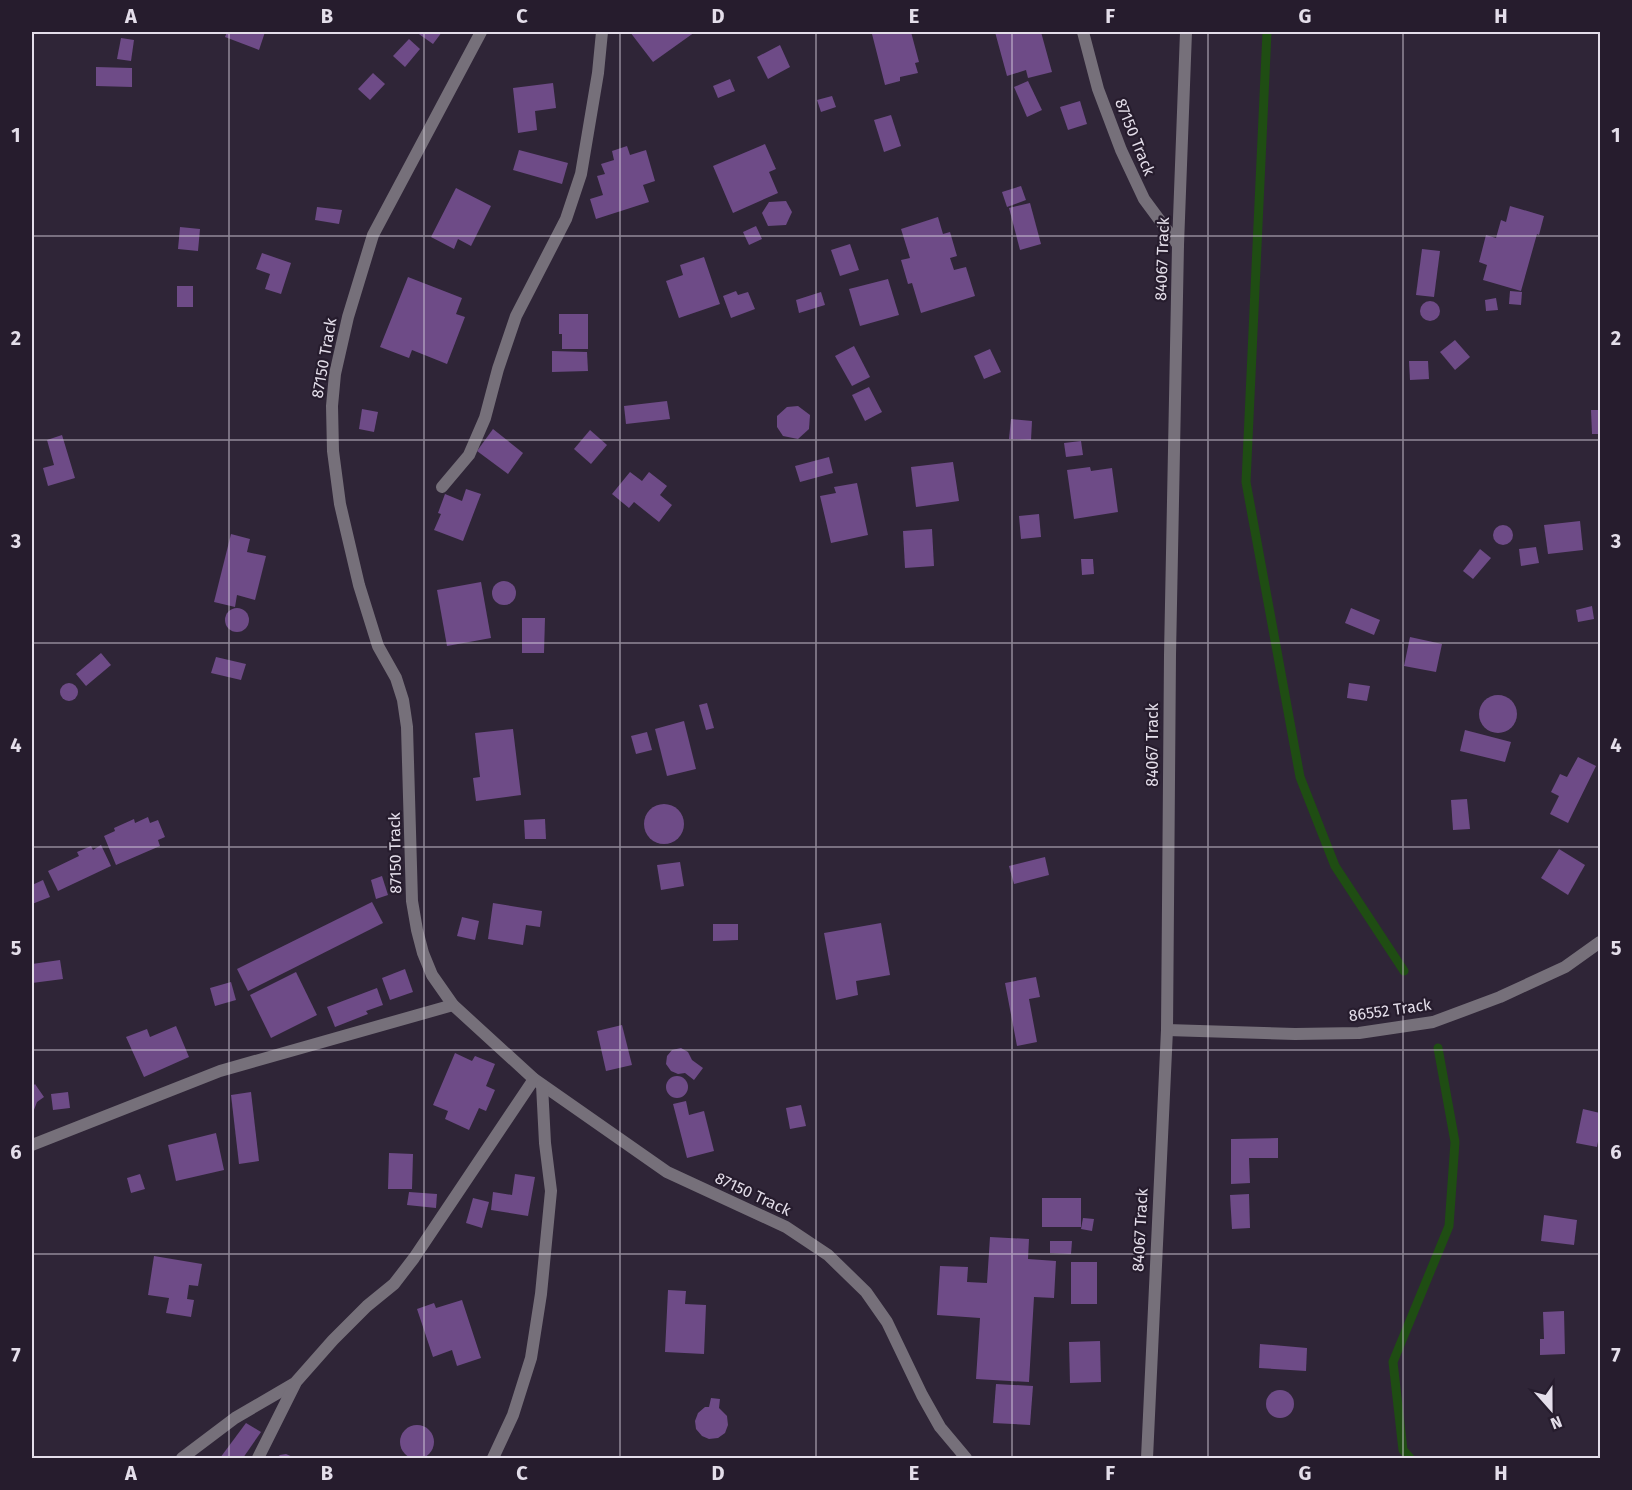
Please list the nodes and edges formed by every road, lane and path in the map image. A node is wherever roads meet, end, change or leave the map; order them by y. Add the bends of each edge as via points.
1 (481, 32) edge
2 (602, 32) edge
3 (1083, 32) edge
4 (1186, 32) edge
5 (1178, 245) junction
6 (442, 487) dead end
7 (1600, 942) edge
8 (453, 1005) junction
9 (1167, 1030) junction
10 (538, 1082) junction
11 (32, 1145) edge
12 (295, 1383) junction
13 (182, 1458) edge
14 (258, 1458) edge
15 (493, 1458) edge
16 (966, 1458) edge
17 (1147, 1458) edge

1 - 8 street, 87150 Track via 373,235 348,317 332,406 340,504 359,585 378,646 403,700 412,901 417,930 432,975
2 - 6 street via 581,174 566,219 516,316 470,455
3 - 5 street, 87150 Track via 1098,89 1121,150 1144,199
4 - 5 street, 84067 Track
5 - 9 street, 84067 Track
7 - 9 street, 86552 Track via 1565,967 1500,998 1433,1022 1359,1033
8 - 10 street, 87150 Track
8 - 11 street via 220,1071
9 - 17 street, 84067 Track
10 - 12 street via 394,1284 367,1306
10 - 15 street via 551,1191 541,1294 531,1358 513,1415
10 - 16 street, 87150 Track via 667,1172 786,1227 828,1255 866,1292 887,1322 940,1427
12 - 13 street via 235,1418
12 - 14 street

